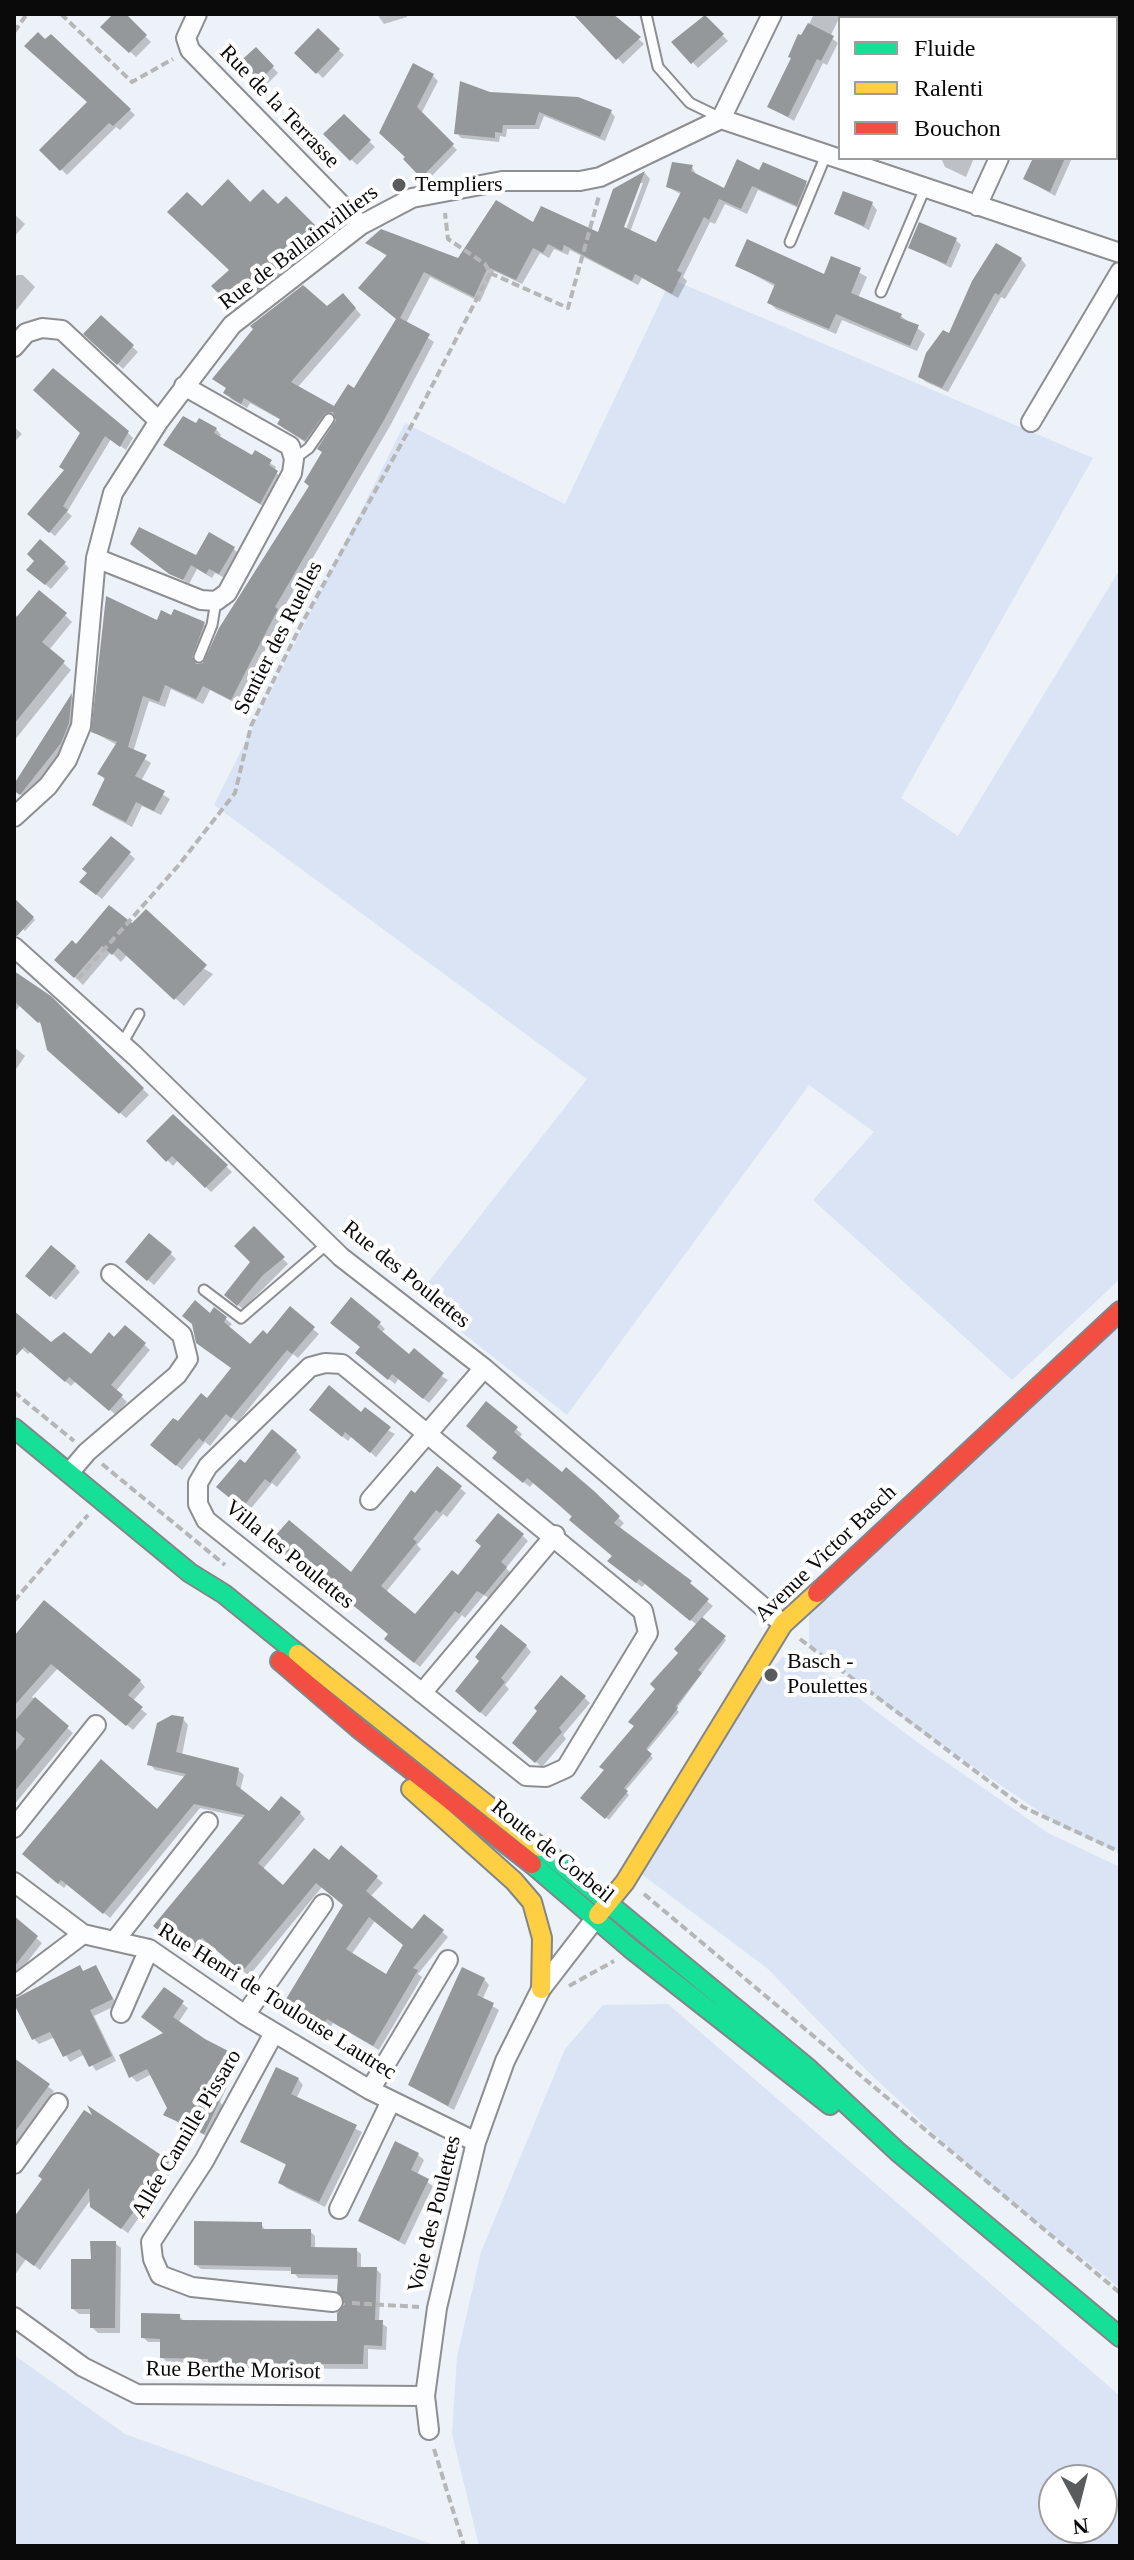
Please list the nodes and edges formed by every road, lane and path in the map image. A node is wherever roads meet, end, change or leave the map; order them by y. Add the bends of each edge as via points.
1 (27, 14) edge
2 (61, 14) edge
3 (197, 14) edge
4 (646, 14) edge
5 (772, 14) edge
6 (14, 32) edge
7 (190, 50) junction
8 (721, 119) junction
9 (826, 155) junction
10 (838, 159) edge
11 (841, 160) edge
12 (998, 160) edge
13 (607, 174) junction
14 (925, 188) junction
15 (442, 190) junction
16 (977, 206) junction
17 (361, 225) junction
18 (790, 242) dead end
19 (1120, 253) edge
20 (1120, 272) edge
21 (490, 273) junction
22 (881, 292) dead end
23 (14, 347) edge
24 (184, 386) junction
25 (329, 419) dead end
26 (159, 421) junction
27 (1031, 422) dead end
28 (294, 459) junction
29 (96, 558) junction
30 (216, 601) junction
31 (199, 657) dead end
32 (14, 817) edge
33 (14, 947) edge
34 (65, 993) junction
35 (139, 1014) dead end
36 (122, 1044) junction
37 (327, 1244) junction
38 (111, 1274) dead end
39 (204, 1290) dead end
40 (1120, 1311) edge
41 (484, 1368) junction
42 (14, 1428) edge
43 (428, 1432) junction
44 (69, 1473) junction
45 (101, 1500) junction
46 (370, 1500) dead end
47 (555, 1535) junction
48 (190, 1573) junction
49 (14, 1601) edge
50 (783, 1624) junction
51 (422, 1693) junction
52 (96, 1725) dead end
53 (358, 1728) junction
54 (208, 1822) dead end
55 (14, 1828) edge
56 (1120, 1852) edge
57 (14, 1882) edge
58 (323, 1904) dead end
59 (608, 1904) junction
60 (595, 1919) junction
61 (83, 1934) junction
62 (116, 1939) junction
63 (149, 1949) junction
64 (448, 1960) dead end
65 (14, 1986) edge
66 (541, 1989) junction
67 (121, 2013) dead end
68 (245, 2015) junction
69 (274, 2033) junction
70 (370, 2090) junction
71 (391, 2101) junction
72 (58, 2103) dead end
73 (476, 2142) junction
74 (898, 2152) junction
75 (14, 2164) edge
76 (339, 2209) dead end
77 (333, 2302) joint
78 (437, 2308) junction
79 (14, 2317) edge
80 (1120, 2337) edge
81 (425, 2396) junction
82 (429, 2430) joint
83 (464, 2546) edge

1 - 6 path
2 - 7 path via 132,82
3 - 7 street, Rue de la Terrasse via 186,38
4 - 8 lane via 658,67 690,103
5 - 8 street
7 - 17 street, Rue de la Terrasse
8 - 9 street
8 - 13 street, Rue de Ballainvilliers
9 - 10 street
9 - 18 lane
11 - 14 street
12 - 16 street
13 - 15 street, Rue de Ballainvilliers via 580,181 502,181
13 - 21 path via 568,308
14 - 16 street
14 - 22 lane
15 - 17 street, Rue de Ballainvilliers via 412,198
15 - 21 path via 448,239
16 - 19 street
17 - 24 street, Rue de Ballainvilliers via 246,311
20 - 27 street
21 - 34 path, Sentier des Ruelles via 251,726 235,793
23 - 26 street via 26,333 62,330
24 - 26 street, Rue de Ballainvilliers
24 - 28 street via 290,446
25 - 28 lane via 309,448
26 - 29 street, Rue de Ballainvilliers via 113,493
28 - 30 street via 292,473 227,593
29 - 30 street via 201,600
29 - 32 street, Rue de Ballainvilliers via 81,726 67,760 48,786
30 - 31 lane
33 - 34 street, Rue des Poulettes
34 - 36 street, Rue des Poulettes
35 - 36 lane
36 - 37 street, Rue des Poulettes
37 - 39 lane via 241,1318
37 - 41 street, Rue des Poulettes
38 - 44 street via 182,1335 188,1359
40 - 50 main road, Avenue Victor Basch
41 - 43 street
41 - 50 street, Rue des Poulettes
42 - 44 main road, Route de Corbeil
43 - 46 street
43 - 47 street, Villa les Poulettes
43 - 51 street, Villa les Poulettes via 342,1364 325,1363 310,1367 208,1466 198,1483 198,1504 206,1520
44 - 45 main road, Route de Corbeil
45 - 48 main road, Route de Corbeil
45 - 49 path
47 - 51 street
47 - 51 street, Villa les Poulettes via 643,1611 648,1633 566,1768 546,1777 526,1776
48 - 53 main road, Route de Corbeil via 215,1604
48 - 59 main road, Route de Corbeil via 224,1594
50 - 56 path via 1023,1807
50 - 59 main road, Avenue Victor Basch
52 - 55 street
53 - 60 main road, Route de Corbeil
53 - 66 main road via 364,1748 532,1902 542,1938
54 - 62 street
57 - 61 street, Rue Henri de Toulouse Lautrec
58 - 68 street
59 - 60 main road, Avenue Victor Basch
59 - 74 main road, Route de Corbeil via 809,2069
60 - 66 street, Voie des Poulettes
60 - 74 main road, Route de Corbeil via 796,2082
61 - 62 street, Rue Henri de Toulouse Lautrec
61 - 65 street
62 - 63 street, Rue Henri de Toulouse Lautrec
63 - 67 street
63 - 68 street, Rue Henri de Toulouse Lautrec
64 - 70 street
66 - 73 street, Voie des Poulettes via 505,2061
68 - 69 street, Rue Henri de Toulouse Lautrec
69 - 70 street, Rue Henri de Toulouse Lautrec
69 - 77 street, Allée Camille Pissaro via 204,2161 151,2242 153,2259 160,2275 192,2287
70 - 71 street, Rue Henri de Toulouse Lautrec
71 - 73 street, Rue Henri de Toulouse Lautrec
71 - 76 street
72 - 75 street
73 - 78 street, Voie des Poulettes
74 - 80 main road, Route de Corbeil
77 - 78 path
78 - 81 street, Voie des Poulettes
79 - 81 street, Rue Berthe Morisot via 83,2367 137,2394
81 - 82 street, Voie des Poulettes
82 - 83 path

